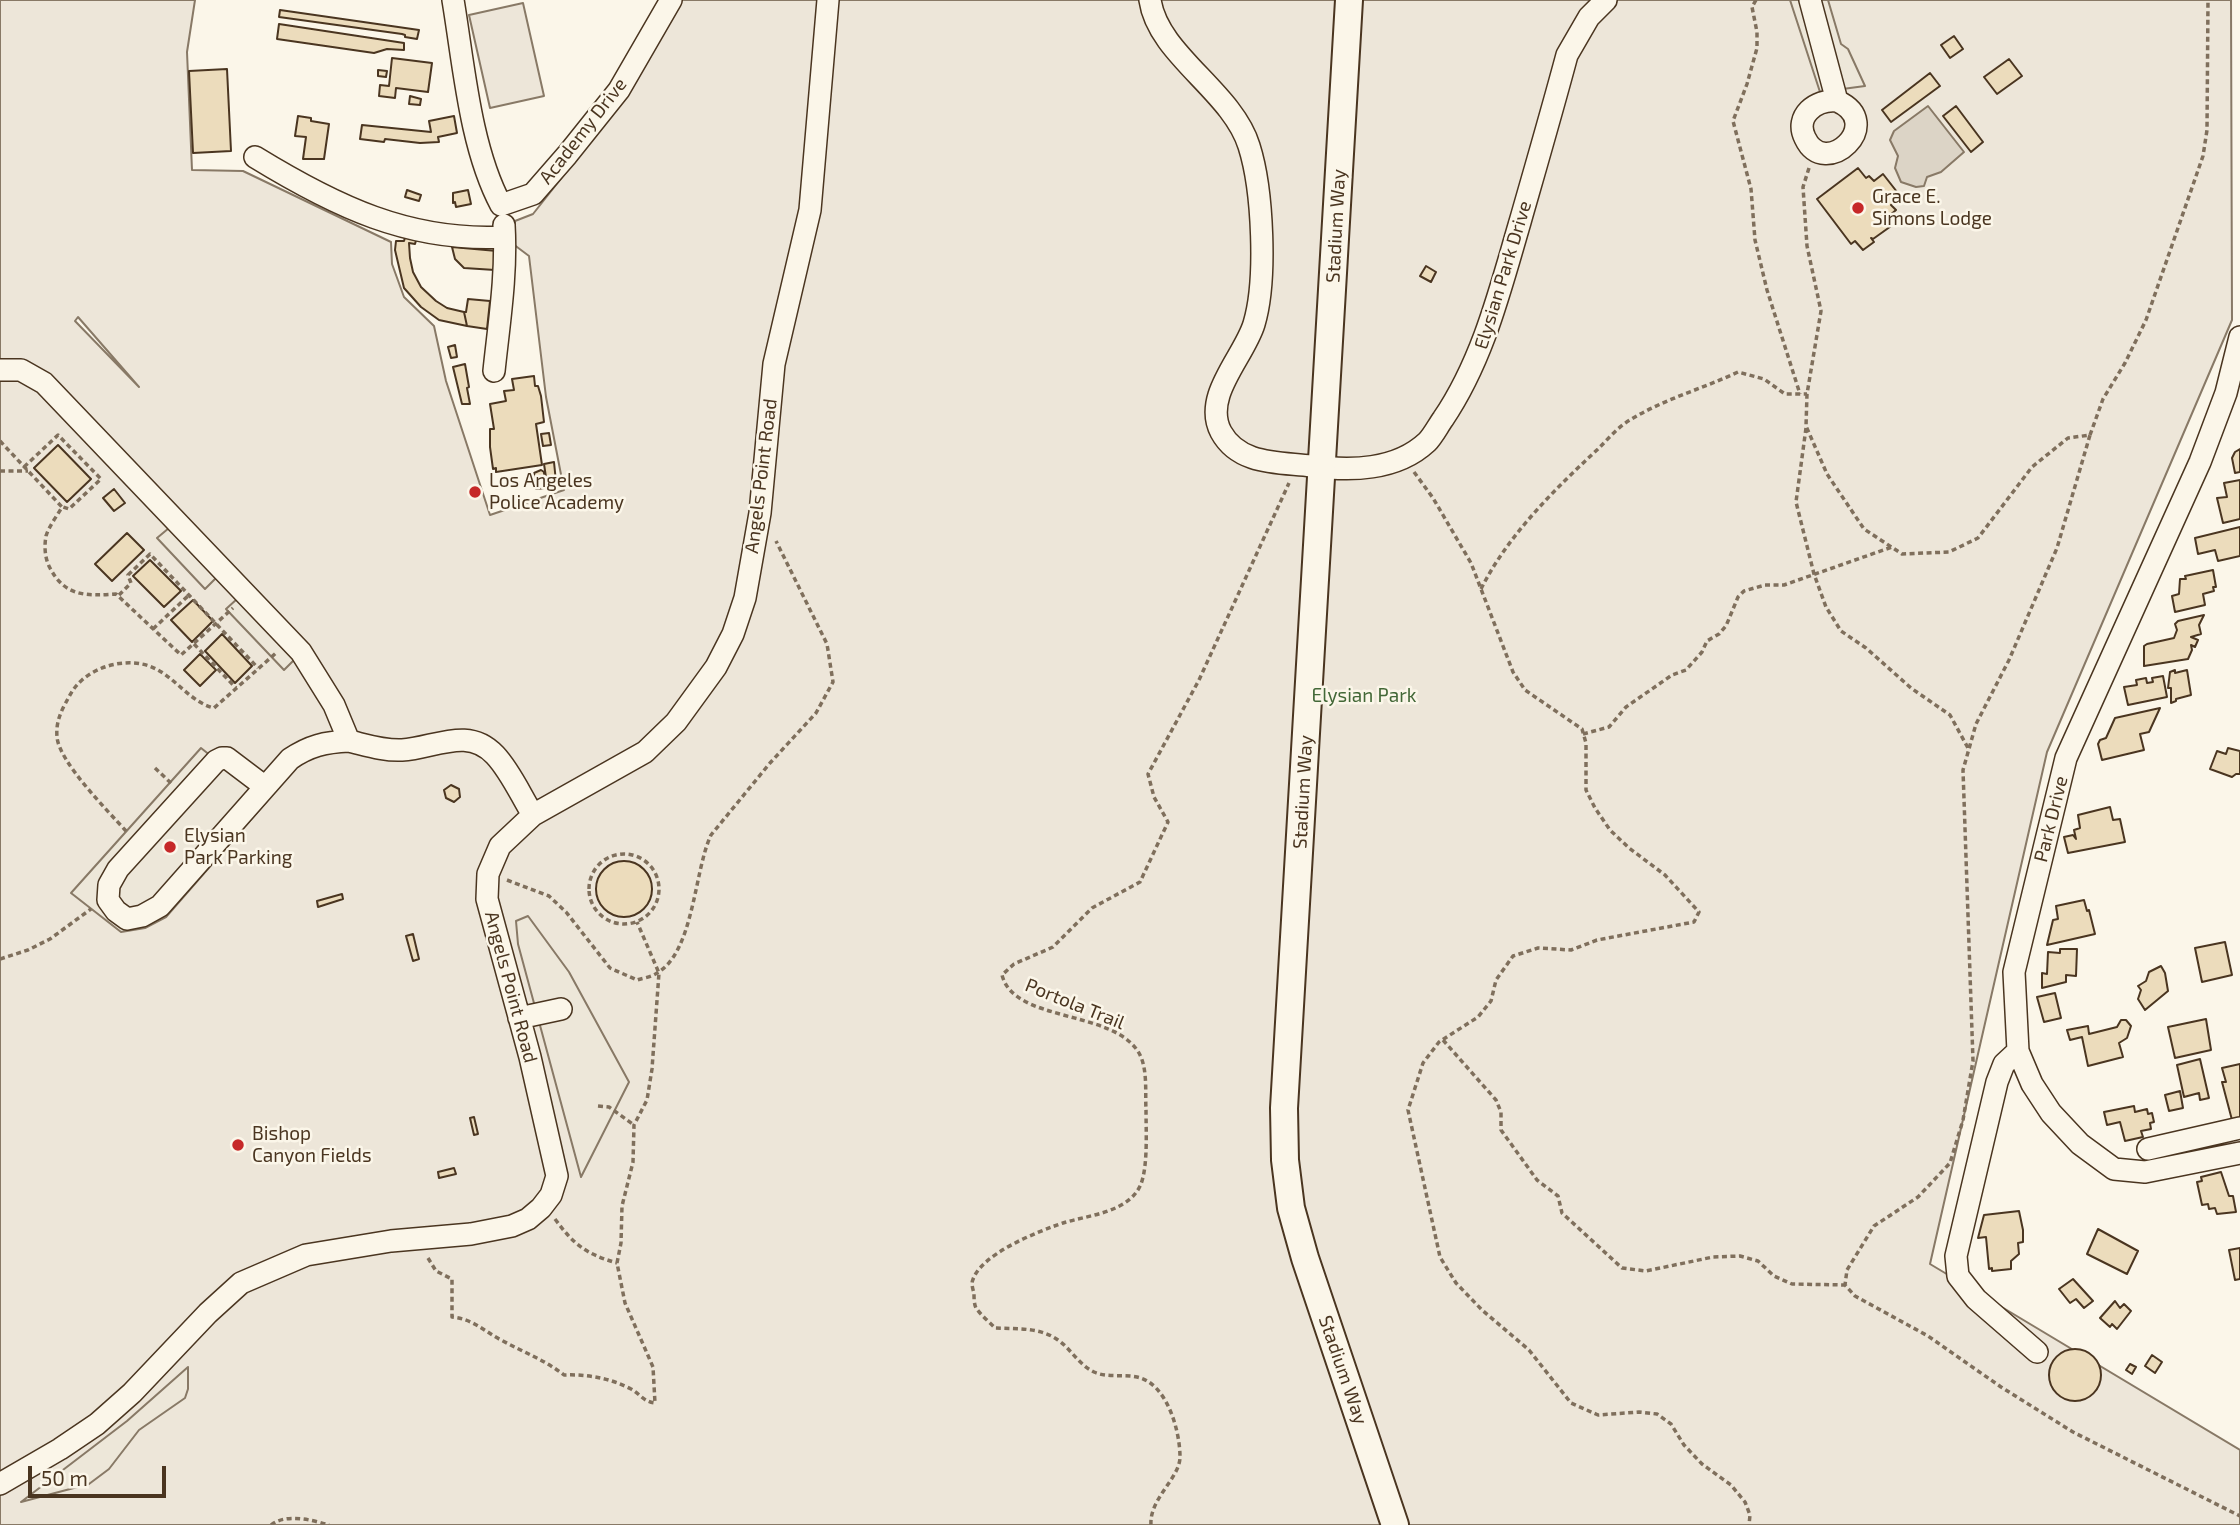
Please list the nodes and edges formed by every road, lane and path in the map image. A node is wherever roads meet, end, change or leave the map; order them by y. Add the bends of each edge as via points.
1 (453, 0) edge
2 (671, 0) edge
3 (828, 0) edge
4 (1150, 0) edge
5 (1349, 0) edge
6 (1606, 0) edge
7 (1756, 0) edge
8 (1810, 0) edge
9 (2207, 0) edge
10 (1837, 101) junction
11 (1815, 149) junction
12 (255, 158) dead end
13 (500, 205) junction
14 (504, 237) junction
15 (2240, 337) edge
16 (0, 370) edge
17 (494, 371) dead end
18 (1800, 394) junction
19 (1807, 394) junction
20 (1806, 426) junction
21 (2090, 435) junction
22 (0, 441) edge
23 (1404, 458) junction
24 (1310, 466) junction
25 (26, 469) junction
26 (0, 471) edge
27 (62, 507) junction
28 (760, 513) junction
29 (1892, 547) junction
30 (1814, 574) junction
31 (1481, 589) junction
32 (189, 595) junction
33 (247, 595) junction
34 (118, 596) junction
35 (216, 623) junction
36 (153, 629) junction
37 (290, 641) junction
38 (193, 644) junction
39 (258, 668) junction
40 (236, 688) junction
41 (1583, 734) junction
42 (349, 741) junction
43 (1969, 748) junction
44 (264, 786) junction
45 (533, 815) junction
46 (139, 846) junction
47 (488, 874) junction
48 (108, 900) junction
49 (638, 922) junction
50 (0, 959) edge
51 (659, 973) junction
52 (561, 1009) dead end
53 (519, 1018) junction
54 (1442, 1040) junction
55 (2018, 1051) junction
56 (598, 1106) dead end
57 (634, 1125) junction
58 (2240, 1128) edge
59 (2148, 1149) dead end
60 (2240, 1153) edge
61 (544, 1204) junction
62 (417, 1240) junction
63 (617, 1263) junction
64 (1844, 1286) junction
65 (2037, 1352) dead end
66 (0, 1484) edge
67 (2240, 1516) edge
68 (271, 1525) edge
69 (329, 1525) edge
70 (1151, 1525) edge
71 (1395, 1525) edge
72 (1749, 1525) edge

1 - 13 street via 478,145
2 - 13 street, Academy Drive via 618,90 567,155 533,194
3 - 28 street, Angels Point Road via 810,210 774,364
4 - 24 street via 1161,31 1237,121 1249,145 1258,191 1259,293 1253,325 1216,402 1220,431 1238,453
5 - 24 main road, Stadium Way
6 - 23 street, Elysian Park Drive via 1588,17 1567,55 1482,348 1458,397 1428,441
7 - 18 path via 1752,7 1757,48 1733,121 1751,189 1755,240 1767,290
8 - 10 street
9 - 21 path via 2203,156 2146,320
10 - 11 street via 1819,102 1808,110 1802,128
10 - 11 street via 1855,119 1854,135 1840,151
11 - 19 path via 1803,187 1807,246 1821,311
12 - 14 street via 339,203 385,221 468,239
13 - 14 street
14 - 17 street
15 - 55 street, Park Drive via 2226,393 2200,462 2066,758 2014,972
16 - 33 street via 21,370 44,383
18 - 19 path
18 - 31 path via 1786,394 1764,379 1738,372 1627,422 1506,545
19 - 20 path
20 - 29 path via 1827,474 1864,529
20 - 30 path via 1796,502
21 - 29 path via 2068,438 2032,467 1978,538 1949,552 1902,554
21 - 43 path via 2057,548
22 - 25 path
23 - 24 street, Elysian Park Drive via 1384,466
23 - 31 path via 1456,536
24 - 70 path, Portola Trail via 1148,774 1168,822 1140,882 1092,908 1052,947 1014,964 1002,975 1013,994 1059,1016 1103,1025 1125,1037 1139,1053 1144,1068 1146,1138 1141,1183 1133,1198 1104,1213 1022,1239 984,1262 972,1282 975,1307 995,1328 1038,1331 1057,1339 1094,1372 1139,1377 1158,1391 1174,1422 1180,1461 1150,1514
24 - 71 main road, Stadium Way via 1285,1160 1291,1208 1305,1258
25 - 26 path
25 - 27 path
25 - 27 path via 58,435 101,479 69,509
27 - 34 path via 46,535 47,562 53,573 70,591
28 - 45 street, Angels Point Road via 745,598 733,634 716,667 676,722 645,752
28 - 51 path via 827,644 833,682 816,713 712,835 680,948
29 - 30 path
30 - 41 path via 1784,585 1744,591 1726,626 1707,641 1686,670 1626,707 1609,727
30 - 43 path via 1841,631 1950,715
31 - 41 path via 1525,691
32 - 34 path via 150,554 128,575 131,583
32 - 35 path
32 - 36 path
33 - 35 path
33 - 37 street
34 - 36 path
35 - 38 path
35 - 39 path
36 - 38 path via 181,655
37 - 39 path
37 - 42 street via 334,705
38 - 40 path
39 - 40 path
40 - 46 path via 214,708 202,705 159,669 122,662 87,676 73,688 58,720 57,739 73,769
41 - 54 path via 1586,790 1595,808 1610,830 1665,875 1699,912 1693,922 1597,940 1571,950 1538,948 1513,956 1479,1017
42 - 44 street via 305,749
42 - 45 street via 387,750 460,739 479,743 495,755
43 - 64 path via 1962,788 1973,1061 1963,1120 1950,1163 1918,1197 1874,1226 1847,1270
44 - 46 street via 222,758
44 - 48 street via 160,906 127,919
45 - 47 street, Angels Point Road via 500,846
46 - 48 street via 118,869 109,885
47 - 51 path via 550,896 610,968 637,980
47 - 53 street, Angels Point Road via 487,899
48 - 50 path via 50,939
49 - 49 path via 655,906 660,883 656,872 639,856 616,854 605,859 591,877 590,900 604,918 615,923
49 - 51 path
51 - 57 path via 649,1090
52 - 53 street
53 - 61 street, Angels Point Road via 556,1176
54 - 64 path via 1496,1100 1501,1130 1537,1180 1558,1196 1562,1213 1622,1268 1646,1271 1740,1256 1758,1261 1792,1284
54 - 72 path via 1423,1063 1408,1110 1437,1247 1456,1283 1529,1350 1571,1403 1598,1415 1657,1414 1671,1424 1702,1464 1745,1502
55 - 60 street, Park Drive via 2051,1114 2114,1169 2145,1172
55 - 65 street via 2004,1064 1997,1082 1956,1256 1958,1276 1976,1299
56 - 57 path via 609,1107
57 - 63 path via 633,1162 622,1206
58 - 59 street
61 - 62 street via 512,1226
61 - 63 path via 570,1239 593,1256
62 - 63 path via 436,1271 452,1279 452,1317 479,1325 564,1375 617,1382 647,1403 655,1403 653,1367 625,1303
62 - 66 street via 306,1255 241,1283 97,1424
64 - 67 path via 2073,1432
68 - 69 path via 306,1518

